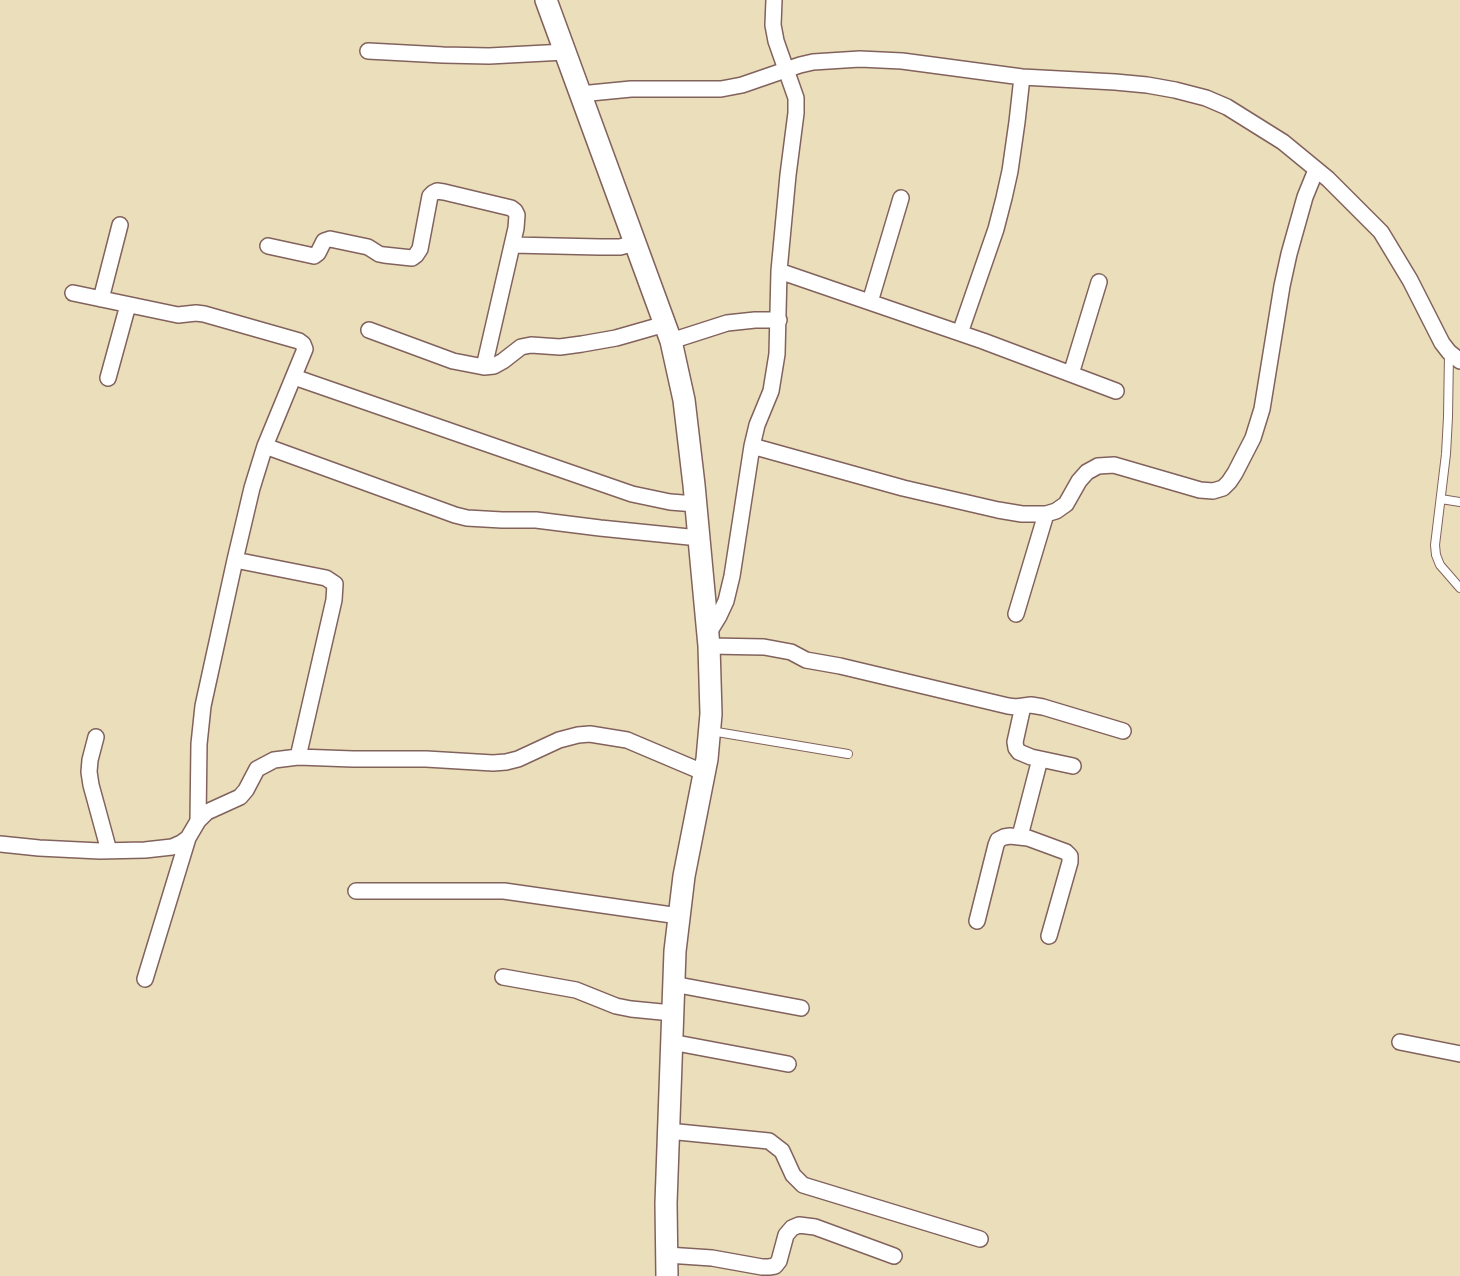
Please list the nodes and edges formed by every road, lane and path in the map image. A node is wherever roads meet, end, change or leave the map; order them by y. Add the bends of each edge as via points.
1 (546, 0) edge
2 (774, 0) edge
3 (368, 51) dead end
4 (565, 52) junction
5 (787, 70) junction
6 (1022, 77) junction
7 (580, 94) junction
8 (1316, 170) junction
9 (901, 198) dead end
10 (120, 225) dead end
11 (635, 243) junction
12 (512, 244) junction
13 (268, 246) dead end
14 (779, 271) junction
15 (1099, 282) dead end
16 (73, 293) dead end
17 (101, 299) junction
18 (870, 302) junction
19 (128, 305) junction
20 (778, 320) junction
21 (369, 330) dead end
22 (668, 333) junction
23 (960, 333) junction
24 (1454, 356) edge
25 (484, 368) junction
26 (1071, 374) junction
27 (294, 377) junction
28 (108, 378) dead end
29 (1116, 391) dead end
30 (265, 446) junction
31 (752, 446) junction
32 (1441, 499) junction
33 (1460, 502) edge
34 (696, 504) junction
35 (1046, 514) junction
36 (699, 538) junction
37 (235, 560) junction
38 (1460, 588) edge
39 (1016, 614) dead end
40 (708, 640) junction
41 (1023, 706) junction
42 (710, 730) junction
43 (1123, 731) dead end
44 (96, 737) dead end
45 (848, 754) dead end
46 (298, 757) junction
47 (1040, 759) junction
48 (1073, 766) dead end
49 (705, 773) junction
50 (198, 821) junction
51 (1020, 836) junction
52 (188, 838) junction
53 (0, 844) edge
54 (109, 851) junction
55 (356, 891) dead end
56 (679, 916) junction
57 (977, 921) dead end
58 (1049, 936) dead end
59 (502, 977) dead end
60 (145, 979) dead end
61 (673, 984) junction
62 (801, 1008) dead end
63 (672, 1013) junction
64 (671, 1042) junction
65 (1400, 1042) dead end
66 (1460, 1054) edge
67 (788, 1064) dead end
68 (668, 1131) junction
69 (980, 1239) dead end
70 (683, 1255) junction
71 (894, 1256) dead end
72 (741, 1269) edge
73 (667, 1276) edge

1 - 4 main road
2 - 5 street via 773,25
3 - 4 street via 489,56
4 - 7 main road
5 - 6 street via 813,62 860,59
5 - 7 street via 721,89 631,89
5 - 14 street via 796,98 796,113
6 - 8 street via 1115,81 1206,98 1283,142
6 - 23 street via 1004,198
7 - 11 main road
8 - 24 street via 1381,232 1442,344
8 - 35 street via 1289,254 1262,410 1253,438 1229,482 1213,491 1200,490 1114,465 1098,466 1078,481 1066,504
9 - 18 street
10 - 17 street
11 - 12 street via 620,247
11 - 22 main road
12 - 13 street via 515,211 437,191 430,196 420,249 412,258 379,254 368,247 330,239 324,240 314,256
12 - 25 street
14 - 18 street
14 - 20 street
15 - 26 street
16 - 17 street
17 - 19 street
18 - 23 street
19 - 27 street via 178,315 204,314 298,341 305,349
19 - 28 street
20 - 22 street via 727,323
20 - 31 street via 771,392 756,425
21 - 25 street via 453,362
22 - 25 street via 560,347 531,345
22 - 34 main road via 684,400
23 - 26 street
24 - 32 lane
26 - 29 street
27 - 30 street
27 - 34 street via 632,494
30 - 36 street via 455,516 536,520
30 - 37 street
31 - 35 street via 998,510
31 - 40 street via 732,576 726,601
32 - 33 lane
32 - 38 lane via 1436,555
34 - 36 main road
35 - 39 street
36 - 40 main road
37 - 46 street via 326,578 335,584
37 - 50 street via 203,706
40 - 41 street via 791,652 806,660 1008,706
40 - 42 main road
41 - 43 street via 1043,707
41 - 47 street via 1016,748
42 - 45 lane
42 - 49 main road
44 - 54 street via 90,760 90,785
46 - 49 street via 494,763 518,759 559,740 590,734 627,740
46 - 50 street via 274,760 257,769 240,797 207,812
47 - 48 street
47 - 51 street
49 - 56 main road
50 - 52 street
51 - 57 street via 998,840
51 - 58 street via 1070,856
52 - 54 street via 171,847
52 - 60 street
53 - 54 street
55 - 56 street via 504,891
56 - 61 main road
59 - 63 street via 576,990 616,1006
61 - 62 street
61 - 63 main road
63 - 64 main road
64 - 67 street
64 - 68 main road
65 - 66 street
68 - 69 street via 769,1141 782,1151 793,1175 803,1185
68 - 70 main road via 666,1203
70 - 72 street
70 - 73 main road
71 - 72 street via 815,1227 799,1225 786,1235 775,1266

